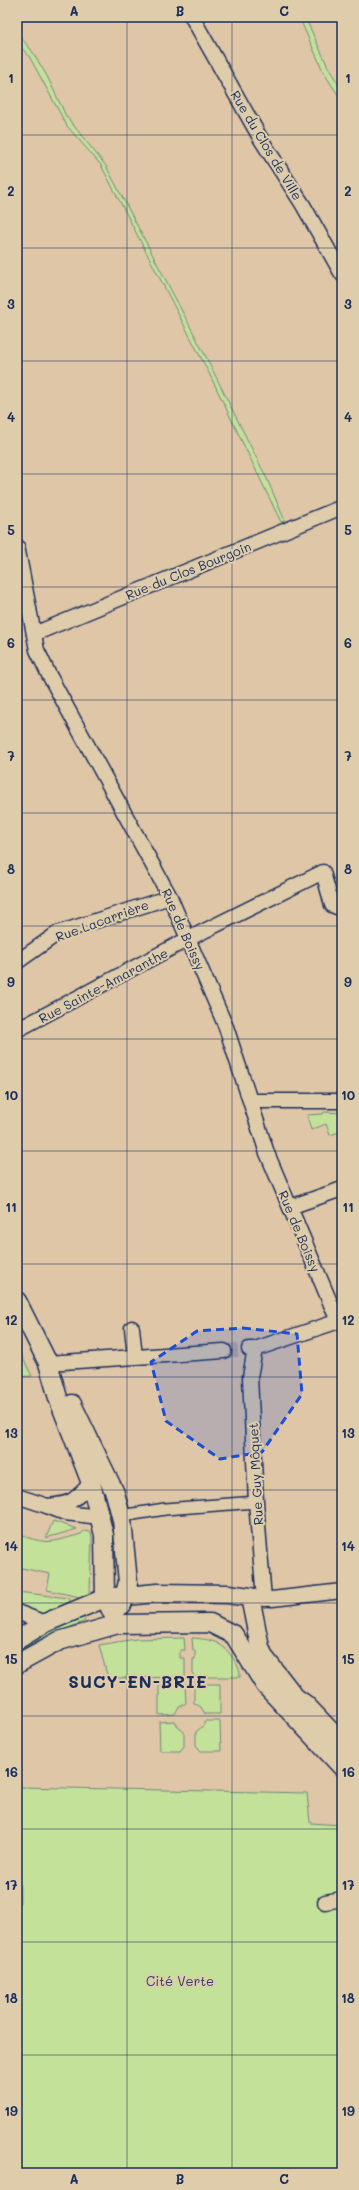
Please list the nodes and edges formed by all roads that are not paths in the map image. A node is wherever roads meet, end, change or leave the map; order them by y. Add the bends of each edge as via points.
1 (192, 17) edge
2 (342, 274) edge
3 (342, 507) edge
4 (17, 546) edge
5 (34, 634) junction
6 (170, 897) junction
7 (342, 909) edge
8 (188, 939) junction
9 (17, 962) edge
10 (17, 1030) edge
11 (252, 1101) junction
12 (342, 1101) edge
13 (342, 1189) edge
14 (290, 1207) junction
15 (17, 1301) edge
16 (340, 1320) edge
17 (132, 1328) dead end
18 (224, 1351) tunnel mouth
19 (135, 1357) junction
20 (50, 1368) junction
21 (91, 1483) junction
22 (17, 1496) edge
23 (256, 1502) junction
24 (47, 1506) junction
25 (121, 1516) junction
26 (100, 1517) junction
27 (342, 1591) edge
28 (125, 1594) junction
29 (105, 1598) junction
30 (257, 1598) junction
31 (17, 1612) edge
32 (45, 1623) junction
33 (118, 1624) junction
34 (17, 1640) edge
35 (17, 1664) edge
36 (342, 1744) edge
37 (342, 1767) edge
38 (342, 1900) edge
39 (325, 1902) dead end

1 - 2 street, Rue du Clos de Ville via 262,141 303,205
3 - 5 street, Rue du Clos Bourgoin
4 - 5 street, Rue de Boissy
5 - 6 street, Rue de Boissy via 37,650 48,673
6 - 8 street, Rue de Boissy
6 - 9 street, Rue Lacarrière via 58,933
7 - 8 street, Rue Sainte-Amaranthe via 332,905 323,872
8 - 10 street, Rue Sainte-Amaranthe
8 - 11 street, Rue de Boissy via 226,1027
11 - 12 street
11 - 14 street, Rue de Boissy via 267,1153
13 - 14 street
14 - 16 street, Rue de Boissy
15 - 20 street
16 - 23 street, Rue Guy Môquet via 252,1349 250,1377
17 - 19 street
18 - 19 street
19 - 20 street
20 - 21 street via 58,1398
20 - 25 street via 67,1393 88,1436 115,1493
21 - 24 street via 66,1504
21 - 26 street
22 - 24 street
23 - 25 street via 165,1509
23 - 30 street, Rue Guy Môquet
24 - 26 street via 65,1513
25 - 28 street via 128,1582
26 - 29 street via 104,1535
27 - 30 street
28 - 29 street
28 - 30 street via 228,1594
28 - 33 street
29 - 32 street
29 - 33 street
30 - 36 street via 260,1647 264,1657 295,1696
31 - 32 street
32 - 34 street
33 - 35 street via 60,1641
33 - 37 street via 210,1623 234,1635 265,1685
38 - 39 street

